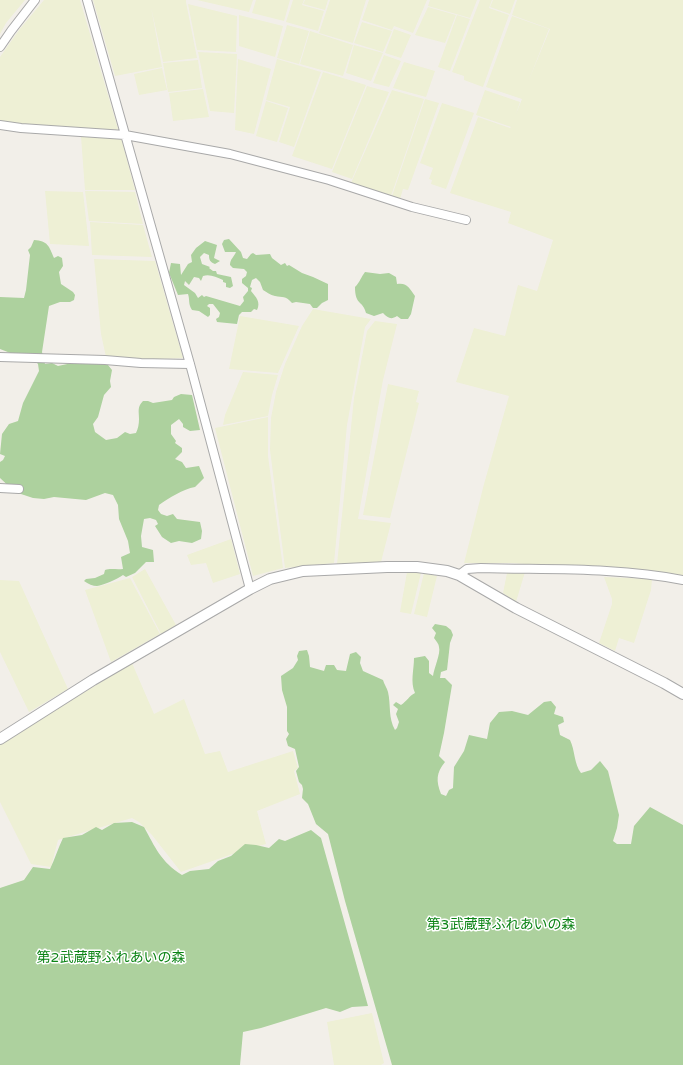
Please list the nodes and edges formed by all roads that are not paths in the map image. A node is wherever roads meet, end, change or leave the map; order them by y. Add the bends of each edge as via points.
1 (35, 0) edge
2 (87, 0) edge
3 (0, 47) edge
4 (0, 125) edge
5 (125, 135) junction
6 (466, 220) dead end
7 (0, 357) edge
8 (190, 364) junction
9 (0, 488) edge
10 (19, 489) dead end
11 (459, 574) junction
12 (683, 580) edge
13 (250, 589) junction
14 (683, 694) edge
15 (0, 739) edge

1 - 3 street
2 - 5 street
4 - 5 street
5 - 6 street via 238,156 329,180 412,207
5 - 8 street
7 - 8 street
8 - 13 street
9 - 10 street
11 - 12 street via 467,569 497,568 606,571
11 - 13 street via 434,569 387,567 310,571 275,578
11 - 14 street via 516,608
13 - 15 street via 93,680

